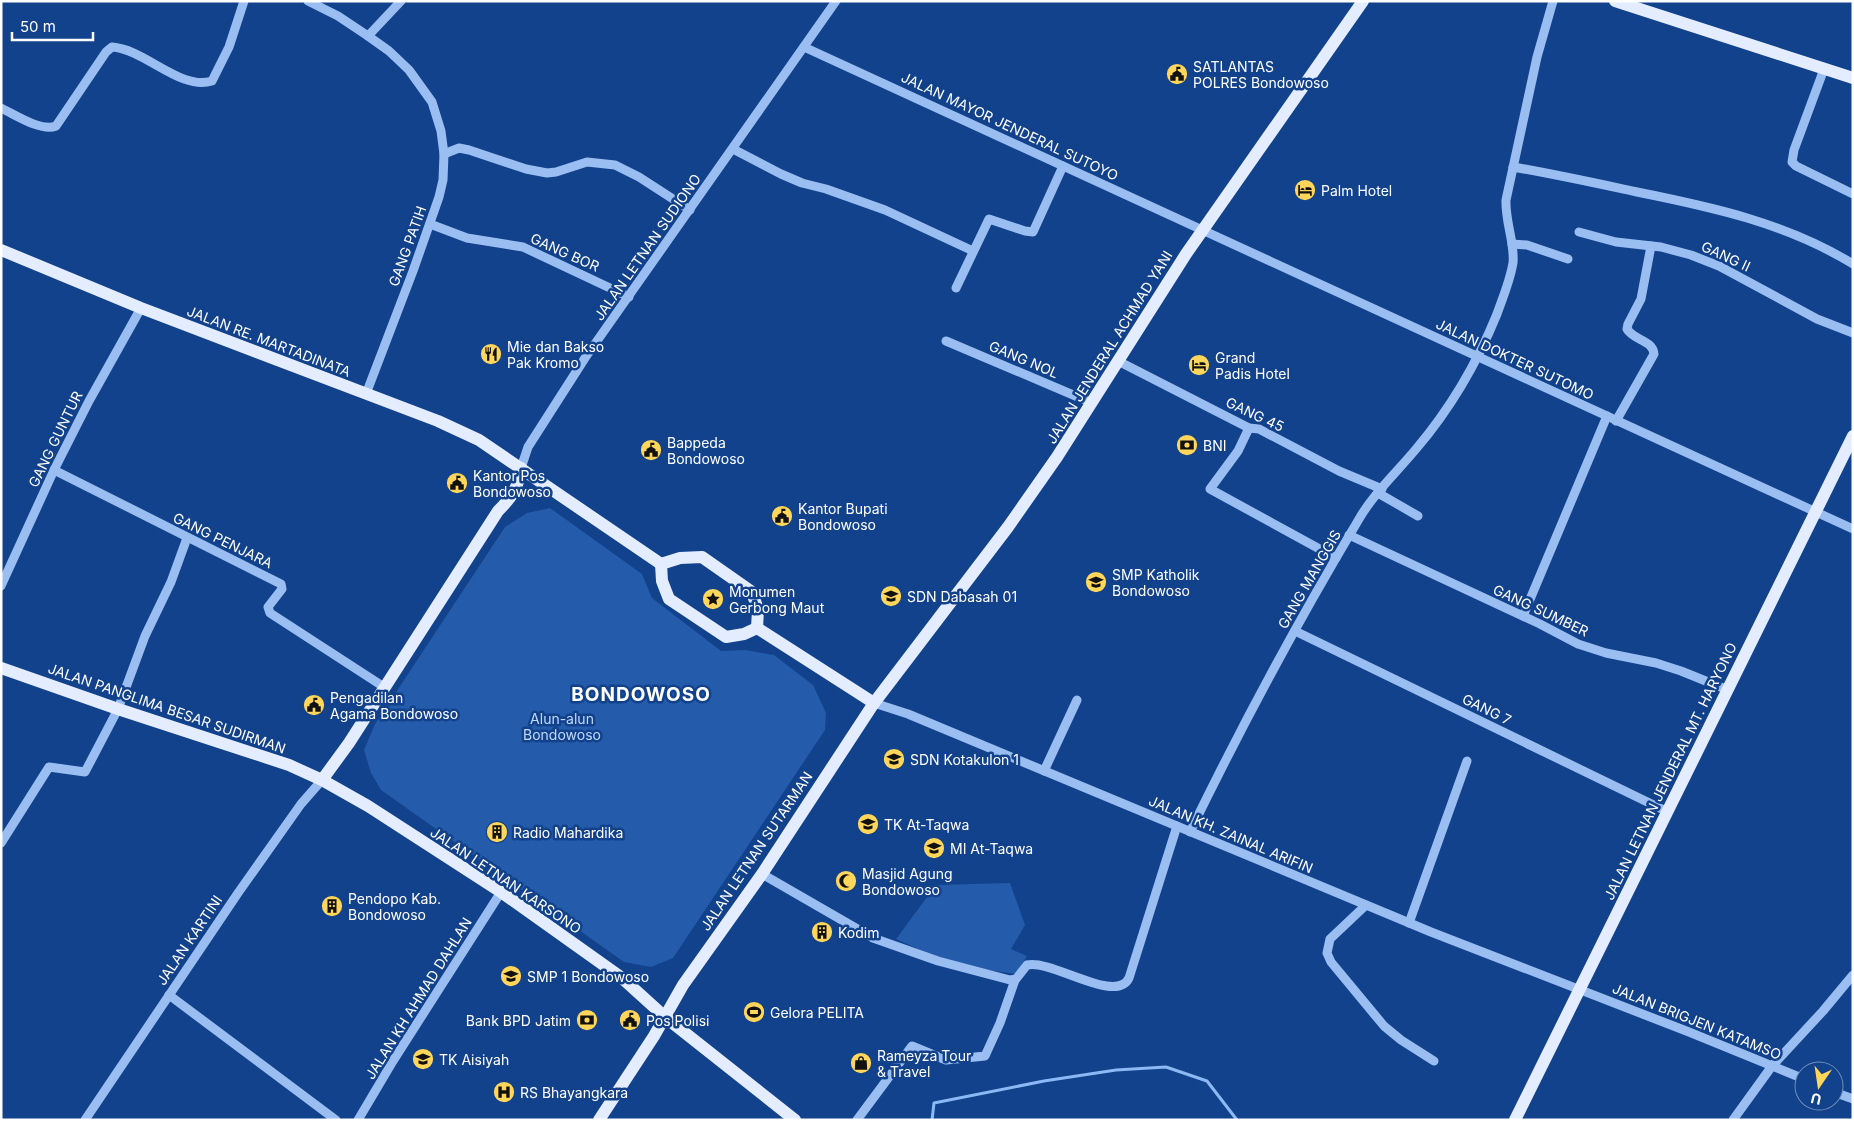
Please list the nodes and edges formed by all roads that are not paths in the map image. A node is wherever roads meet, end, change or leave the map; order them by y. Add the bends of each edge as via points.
1 (244, 1) edge
2 (308, 1) edge
3 (401, 1) edge
4 (836, 1) edge
5 (1363, 1) edge
6 (1553, 1) edge
7 (1615, 1) edge
8 (319, 3) edge
9 (368, 36) junction
10 (804, 47) junction
11 (1824, 69) junction
12 (1853, 78) edge
13 (1, 108) edge
14 (733, 149) junction
15 (444, 154) junction
16 (1063, 166) junction
17 (1513, 167) junction
18 (1853, 194) edge
19 (690, 210) junction
20 (430, 224) junction
21 (1203, 231) junction
22 (1579, 232) dead end
23 (1512, 244) junction
24 (1651, 246) junction
25 (1, 250) edge
26 (974, 251) junction
27 (1568, 259) dead end
28 (1853, 264) edge
29 (956, 288) dead end
30 (629, 297) junction
31 (141, 308) junction
32 (1853, 333) edge
33 (946, 341) dead end
34 (1478, 357) junction
35 (1118, 361) junction
36 (366, 394) junction
37 (1092, 403) junction
38 (1607, 416) junction
39 (1616, 421) junction
40 (1249, 428) junction
41 (1853, 436) edge
42 (521, 468) junction
43 (54, 470) junction
44 (1380, 491) junction
45 (1816, 512) junction
46 (1418, 516) dead end
47 (1853, 529) edge
48 (1349, 536) junction
49 (187, 538) junction
50 (1336, 558) junction
51 (661, 564) junction
52 (1, 586) edge
53 (1523, 616) junction
54 (758, 628) junction
55 (1295, 631) junction
56 (1, 668) edge
57 (384, 687) junction
58 (1728, 690) junction
59 (1077, 700) dead end
60 (874, 702) junction
61 (118, 709) junction
62 (1468, 761) dead end
63 (1044, 771) junction
64 (322, 780) junction
65 (1668, 812) junction
66 (1177, 826) junction
67 (1190, 832) junction
68 (1, 842) edge
69 (762, 874) junction
70 (501, 892) junction
71 (1366, 905) junction
72 (1409, 923) junction
73 (1853, 975) edge
74 (1015, 980) junction
75 (1579, 990) junction
76 (169, 995) junction
77 (665, 1017) junction
78 (1434, 1061) dead end
79 (1772, 1066) junction
80 (1794, 1075) edge
81 (85, 1120) edge
82 (336, 1120) edge
83 (358, 1120) edge
84 (599, 1120) edge
85 (795, 1120) edge
86 (857, 1120) edge
87 (1515, 1120) edge
88 (1733, 1120) edge

1 - 13 street via 229,46 212,81 188,81 141,56 112,47 56,126 42,128
2 - 8 street, GANG PATIH
3 - 9 street
4 - 10 street, JALAN LETNAN SUDIONO
5 - 21 main road, JALAN JENDERAL ACHMAD YANI
6 - 17 street, GANG MANGGIS
7 - 11 main road
8 - 9 street, GANG PATIH
9 - 15 street, GANG PATIH via 409,70 432,102
10 - 14 street, JALAN LETNAN SUDIONO
10 - 16 street, JALAN MAYOR JENDERAL SUTOYO
11 - 12 main road
11 - 18 street via 1792,162
14 - 19 street, JALAN LETNAN SUDIONO
14 - 26 street via 802,183 885,210
15 - 19 street via 459,148 547,173 587,162 615,165
15 - 20 street, GANG PATIH via 443,180
16 - 21 street, JALAN MAYOR JENDERAL SUTOYO
16 - 26 street via 1033,232 989,219
17 - 23 street, GANG MANGGIS via 1506,200
17 - 28 street via 1694,203 1742,216 1792,233
19 - 30 street, JALAN LETNAN SUDIONO
20 - 30 street, GANG BOR via 467,238 523,247
20 - 36 street, GANG PATIH
21 - 34 street, JALAN DOKTER SUTOMO
21 - 35 main road, JALAN JENDERAL ACHMAD YANI
22 - 24 street, GANG II via 1616,242
23 - 27 street via 1527,245
23 - 34 street, GANG MANGGIS via 1513,263 1509,281
24 - 32 street, GANG II via 1720,266 1796,308
24 - 39 street via 1641,299 1627,329 1651,346 1654,354
25 - 31 main road, JALAN RE. MARTADINATA
26 - 29 street
30 - 42 street, JALAN LETNAN SUDIONO via 538,428
31 - 36 main road, JALAN RE. MARTADINATA
31 - 43 street, GANG GUNTUR
33 - 37 street, GANG NOL
34 - 38 street, JALAN DOKTER SUTOMO
34 - 44 street, GANG MANGGIS via 1458,394
35 - 37 main road, JALAN JENDERAL ACHMAD YANI
35 - 40 street, GANG 45
36 - 42 main road, JALAN RE. MARTADINATA via 479,440
37 - 60 main road, JALAN JENDERAL ACHMAD YANI via 1008,528
38 - 39 street, JALAN DOKTER SUTOMO
38 - 53 street
39 - 45 street, JALAN DOKTER SUTOMO
40 - 44 street, GANG 45 via 1259,429
40 - 50 street via 1238,450 1210,489
41 - 45 main road, JALAN LETNAN JENDERAL MT. HARYONO
42 - 51 main road, JALAN RE. MARTADINATA
42 - 57 main road via 513,495 498,511
43 - 49 street, GANG PENJARA
43 - 52 street, GANG GUNTUR
44 - 46 street, GANG 45
44 - 48 street, GANG MANGGIS
45 - 47 street, JALAN DOKTER SUTOMO
45 - 58 main road, JALAN LETNAN JENDERAL MT. HARYONO
48 - 50 street, GANG MANGGIS
48 - 53 street, GANG SUMBER
49 - 57 street, GANG PENJARA via 281,584 282,589 268,607 270,613
49 - 61 street via 171,582 144,636
50 - 55 street, GANG MANGGIS
51 - 54 main road via 662,581 669,599 726,637
51 - 54 main road via 680,558 702,557 752,592 758,610
53 - 58 street, GANG SUMBER via 1578,644 1656,663
54 - 60 main road
55 - 65 street, GANG 7
55 - 67 street, GANG MANGGIS via 1232,746
56 - 61 main road, JALAN PANGLIMA BESAR SUDIRMAN
57 - 64 main road
58 - 65 main road, JALAN LETNAN JENDERAL MT. HARYONO
59 - 63 street
60 - 63 street, JALAN KH. ZAINAL ARIFIN
60 - 69 main road, JALAN LETNAN SUTARMAN
61 - 64 main road, JALAN PANGLIMA BESAR SUDIRMAN via 289,765
61 - 68 street via 85,772 49,767
62 - 72 street
63 - 66 street, JALAN KH. ZAINAL ARIFIN
64 - 70 main road, JALAN LETNAN KARSONO
64 - 76 street, JALAN KARTINI via 301,804
65 - 75 main road, JALAN LETNAN JENDERAL MT. HARYONO
66 - 67 street, JALAN KH. ZAINAL ARIFIN
66 - 74 street via 1125,984 1110,987 1032,964 1026,966
67 - 71 street, JALAN KH. ZAINAL ARIFIN
69 - 74 street via 872,938 938,961
69 - 77 main road, JALAN LETNAN SUTARMAN via 691,973
70 - 77 main road, JALAN LETNAN KARSONO via 622,978
70 - 83 street, JALAN KH AHMAD DAHLAN
71 - 72 street, JALAN KH. ZAINAL ARIFIN
71 - 78 street via 1330,938 1327,952 1331,962 1384,1026
72 - 75 street, JALAN KH. ZAINAL ARIFIN
73 - 79 street
74 - 86 street via 985,1056 946,1060 912,1046
75 - 79 street, JALAN BRIGJEN KATAMSO
75 - 87 main road, JALAN LETNAN JENDERAL MT. HARYONO
76 - 81 street, JALAN KARTINI
76 - 82 street
77 - 84 main road, JALAN LETNAN SUTARMAN
77 - 85 main road, JALAN LETNAN KARSONO
79 - 80 street, JALAN BRIGJEN KATAMSO
79 - 88 street

